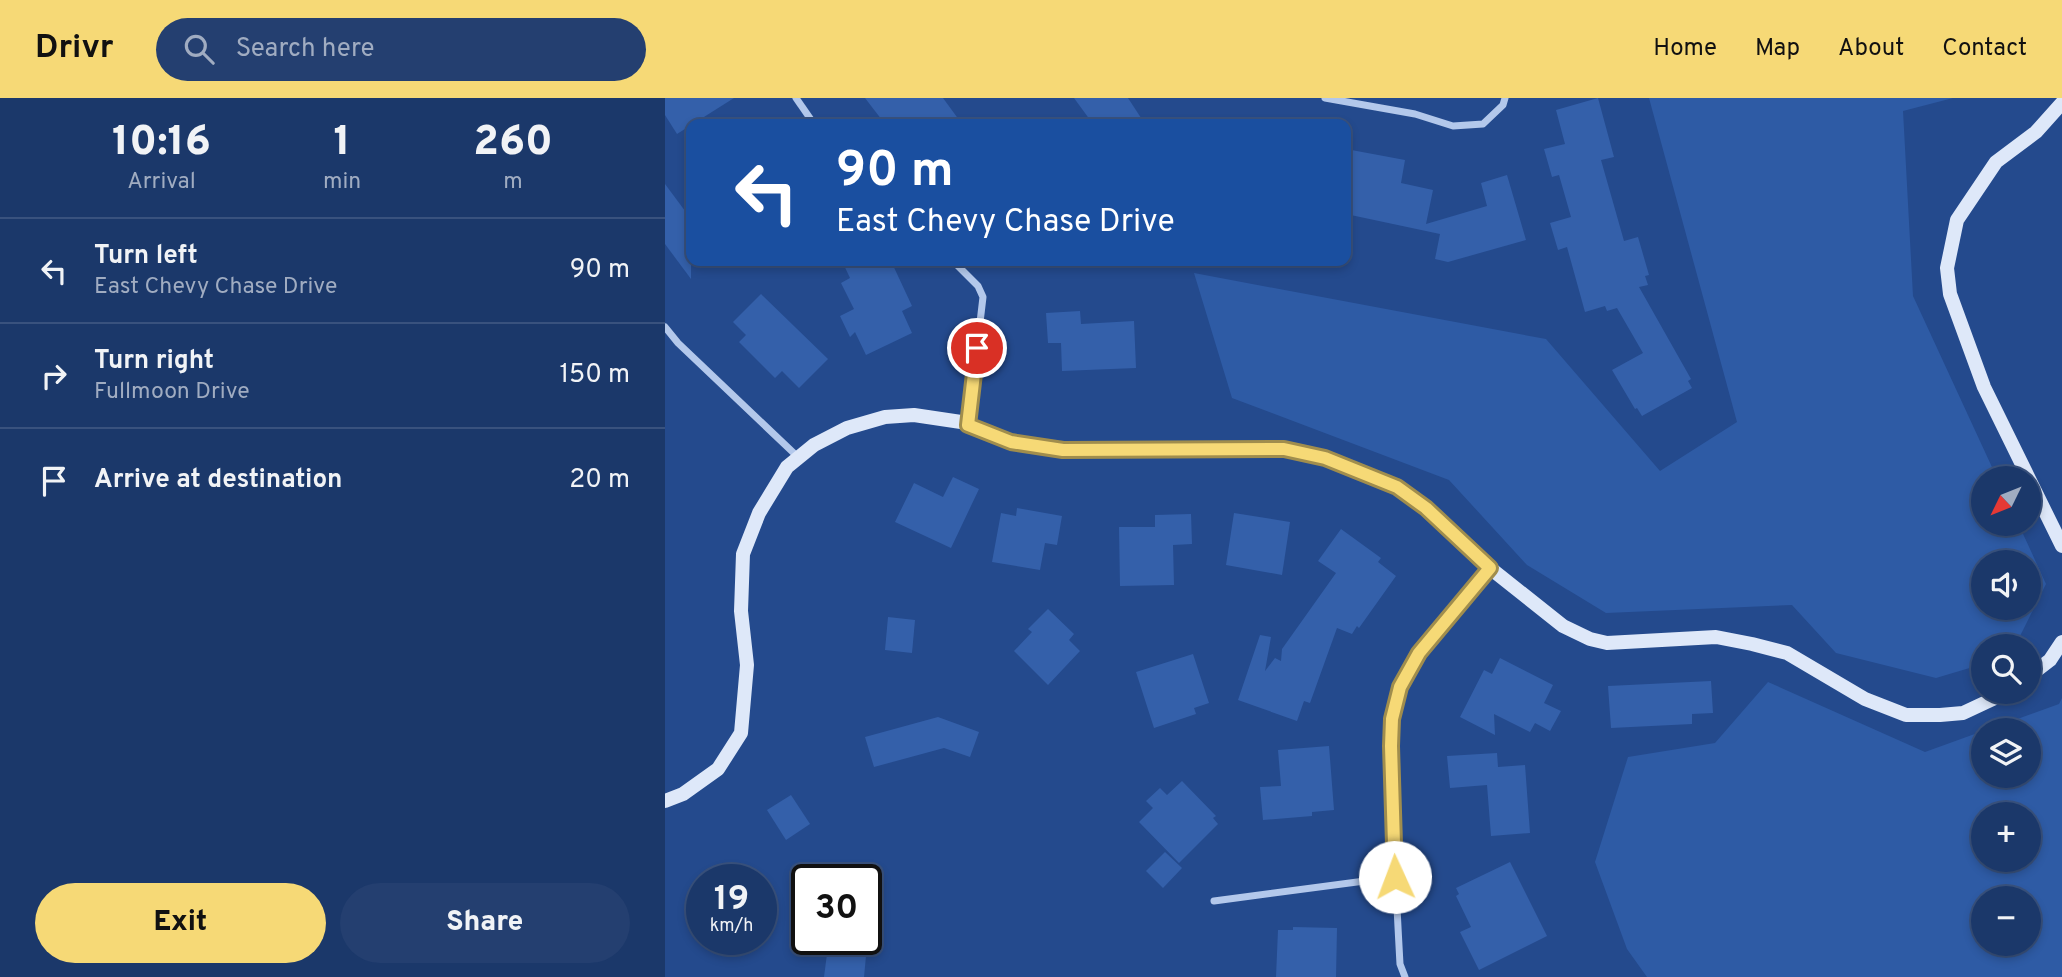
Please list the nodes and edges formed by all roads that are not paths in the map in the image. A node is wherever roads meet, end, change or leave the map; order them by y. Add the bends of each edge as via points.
1 (796, 98) edge
2 (1325, 98) edge
3 (1505, 98) edge
4 (2062, 103) edge
5 (811, 119) edge
6 (958, 266) edge
7 (665, 327) edge
8 (968, 425) junction
9 (799, 458) junction
10 (2062, 546) edge
11 (1490, 568) junction
12 (2062, 642) edge
13 (2041, 667) edge
14 (1982, 704) edge
15 (665, 802) edge
16 (1395, 877) junction
17 (1214, 901) dead end
18 (1405, 977) edge

1 - 5 street
2 - 3 street via 1415,114 1453,126 1483,124
4 - 10 main road via 2036,132 1996,162 1957,220 1947,268 1950,294 1984,387
6 - 8 street via 983,297
7 - 9 street
8 - 9 main road via 913,415 885,416 847,428
8 - 11 main road via 1011,442 1063,450 1284,449 1325,458 1397,487
9 - 15 main road via 787,467 759,513 743,554 741,611 747,665 741,733 718,769
11 - 14 main road via 1563,626 1590,639 1607,643 1716,638 1752,644 1787,653 1865,699 1906,715 1963,713
11 - 16 street via 1419,653 1400,687 1391,746
12 - 13 main road
16 - 17 street
16 - 18 street

